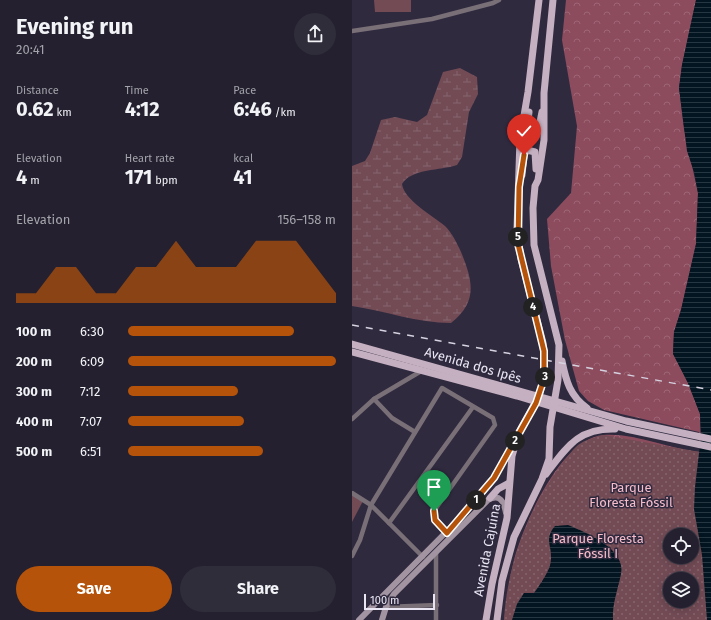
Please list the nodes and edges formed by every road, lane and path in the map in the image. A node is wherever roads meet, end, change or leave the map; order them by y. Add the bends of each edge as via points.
1 (499, 0) edge
2 (539, 0) edge
3 (553, 0) edge
4 (352, 31) edge
5 (528, 92) junction
6 (544, 93) junction
7 (535, 186) junction
8 (519, 187) junction
9 (352, 344) edge
10 (559, 345) junction
11 (352, 352) edge
12 (423, 370) junction
13 (539, 396) junction
14 (374, 399) junction
15 (556, 401) junction
16 (536, 403) junction
17 (473, 407) junction
18 (554, 409) junction
19 (592, 412) junction
20 (352, 419) edge
21 (626, 429) junction
22 (415, 432) junction
23 (519, 432) junction
24 (656, 432) junction
25 (711, 439) edge
26 (711, 447) edge
27 (542, 479) junction
28 (510, 484) junction
29 (352, 494) edge
30 (490, 498) junction
31 (372, 505) junction
32 (507, 518) junction
33 (389, 523) junction
34 (451, 532) junction
35 (436, 552) junction
36 (352, 556) edge
37 (423, 556) junction
38 (436, 605) junction
39 (386, 607) junction
40 (359, 620) edge
41 (382, 620) edge
42 (436, 620) edge
43 (486, 620) edge
44 (497, 620) edge

1 - 4 street via 432,19
2 - 5 main road
3 - 6 main road
5 - 6 main road via 527,129 532,135 537,134 539,130
5 - 8 main road via 520,139
6 - 7 main road via 544,140
7 - 8 main road via 536,154 534,150 529,149 524,155
7 - 10 main road via 534,245
8 - 13 main road, Avenida Cajuína via 518,244 545,359 544,379
9 - 13 main road, Avenida dos Ipês
10 - 15 main road, Avenida Cajuína
10 - 19 main road via 568,387 579,402
11 - 12 main road, Avenida dos Ipês
12 - 14 street
12 - 16 main road, Avenida dos Ipês
13 - 15 main road, Avenida dos Ipês
13 - 16 main road, Avenida Cajuína
14 - 20 street
14 - 22 street via 392,418
15 - 16 main road
15 - 18 main road, Avenida Cajuína
15 - 19 main road, Avenida dos Ipês
16 - 18 main road, Avenida dos Ipês
16 - 23 main road, Avenida Cajuína
17 - 22 street via 442,388
17 - 33 street
17 - 34 street via 493,418 495,427 434,511 435,520
18 - 21 main road, Avenida dos Ipês
18 - 27 main road, Avenida Cajuína via 550,427 549,459
19 - 24 main road, Avenida dos Ipês
21 - 24 main road, Avenida dos Ipês
21 - 27 main road via 599,429 581,435 564,450
22 - 31 street
23 - 28 main road, Avenida Cajuína via 512,456
23 - 34 main road via 486,489
24 - 25 main road
24 - 26 main road
27 - 44 main road, Avenida Cajuína via 510,550 502,581
28 - 30 main road via 498,489
28 - 32 main road, Avenida Cajuína
29 - 31 street
30 - 32 main road via 498,497 503,500
30 - 34 main road
31 - 33 street
31 - 36 street
32 - 43 main road, Avenida Cajuína
33 - 37 street
34 - 35 main road
34 - 37 main road
35 - 38 street
35 - 39 main road via 394,594
37 - 40 main road
38 - 39 street
38 - 42 street
39 - 41 main road

